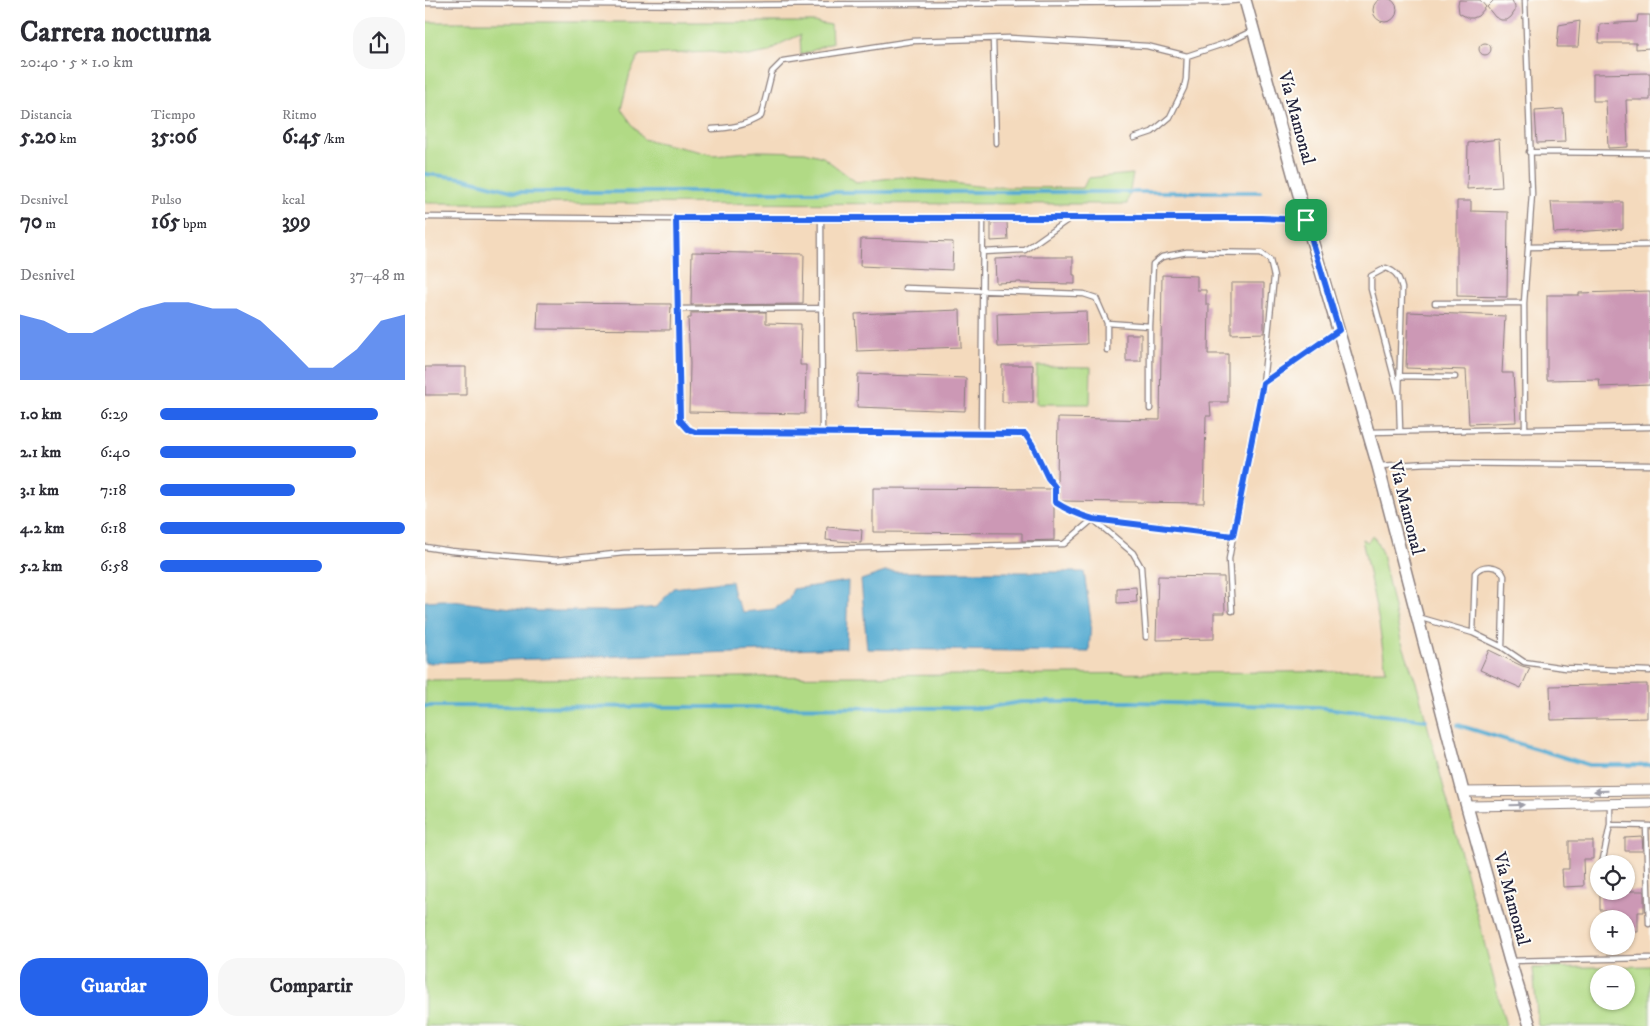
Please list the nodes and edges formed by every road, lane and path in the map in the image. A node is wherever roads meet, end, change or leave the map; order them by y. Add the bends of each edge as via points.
1 (1245, 0) edge
2 (1525, 0) edge
3 (425, 3) edge
4 (1253, 31) junction
5 (993, 39) junction
6 (1187, 56) junction
7 (712, 129) dead end
8 (1134, 138) dead end
9 (996, 143) dead end
10 (1529, 152) junction
11 (1650, 153) edge
12 (425, 217) edge
13 (676, 218) junction
14 (821, 218) junction
15 (983, 218) junction
16 (1069, 218) junction
17 (1306, 220) junction
18 (1650, 245) edge
19 (1528, 247) junction
20 (983, 252) junction
21 (905, 288) dead end
22 (983, 291) junction
23 (1435, 303) dead end
24 (1524, 304) junction
25 (821, 308) junction
26 (678, 310) junction
27 (1107, 323) junction
28 (1150, 326) junction
29 (1339, 330) junction
30 (1107, 350) dead end
31 (1399, 376) junction
32 (1455, 376) dead end
33 (1263, 383) junction
34 (1399, 396) junction
35 (1150, 409) dead end
36 (1650, 427) edge
37 (1525, 429) junction
38 (1400, 430) junction
39 (1368, 432) junction
40 (822, 433) junction
41 (981, 434) junction
42 (1650, 465) edge
43 (1378, 466) junction
44 (1093, 519) junction
45 (1233, 536) junction
46 (425, 547) edge
47 (1232, 611) dead end
48 (1417, 617) junction
49 (1473, 633) junction
50 (1146, 638) dead end
51 (1502, 647) junction
52 (1650, 671) edge
53 (1650, 790) edge
54 (1463, 792) junction
55 (1610, 803) junction
56 (1650, 803) edge
57 (1468, 806) junction
58 (1610, 825) junction
59 (1648, 826) edge
60 (1604, 855) edge
61 (1649, 924) edge
62 (1650, 958) edge
63 (1510, 961) junction
64 (1530, 1026) edge

1 - 3 lane via 730,5
1 - 4 street, Vía Mamonal
2 - 10 lane
4 - 6 lane
4 - 17 street, Vía Mamonal
5 - 6 lane via 1147,46
5 - 7 lane via 912,41 783,61 772,72 761,116 734,128
5 - 9 lane
6 - 8 lane via 1184,88 1170,117 1152,132
10 - 11 lane
10 - 19 lane via 1532,194
12 - 13 lane
13 - 14 lane
13 - 26 lane
14 - 15 lane
14 - 25 lane
15 - 16 lane
15 - 20 lane
16 - 17 lane
16 - 20 lane via 1025,250
17 - 29 street, Vía Mamonal
18 - 19 lane
19 - 24 lane
20 - 22 lane
21 - 22 lane
22 - 27 lane via 1084,294 1097,298
22 - 41 lane
23 - 24 lane
24 - 37 lane
25 - 26 lane
25 - 40 lane
26 - 40 lane via 680,420 688,429 695,432
27 - 28 lane
27 - 30 lane
28 - 33 lane via 1153,264 1162,257 1187,252 1261,253 1270,260 1274,277
28 - 35 lane
29 - 33 lane
29 - 39 street, Vía Mamonal
31 - 32 lane
31 - 34 lane
31 - 34 lane via 1402,288 1394,271 1386,268 1371,276 1371,289
33 - 45 lane
34 - 38 lane
36 - 37 lane
37 - 38 lane
38 - 39 lane
39 - 43 street, Vía Mamonal
40 - 41 lane
41 - 44 lane via 1026,435 1055,487 1055,502
42 - 43 lane via 1428,463
43 - 48 street, Vía Mamonal
44 - 45 lane
44 - 46 lane via 1064,544 624,552 556,560
44 - 50 lane via 1133,552 1141,567
45 - 47 lane via 1229,559
48 - 49 lane
48 - 54 street, Vía Mamonal
49 - 51 lane
49 - 51 lane via 1475,573 1482,567 1498,568 1504,576
51 - 52 lane via 1524,662 1565,668
53 -> 54 street
54 - 57 street, Vía Mamonal
55 - 56 street
57 -> 55 street
55 - 58 lane
57 - 63 street, Vía Mamonal
58 - 59 lane
58 - 60 lane
59 - 61 lane
62 - 63 lane
63 - 64 street, Vía Mamonal

